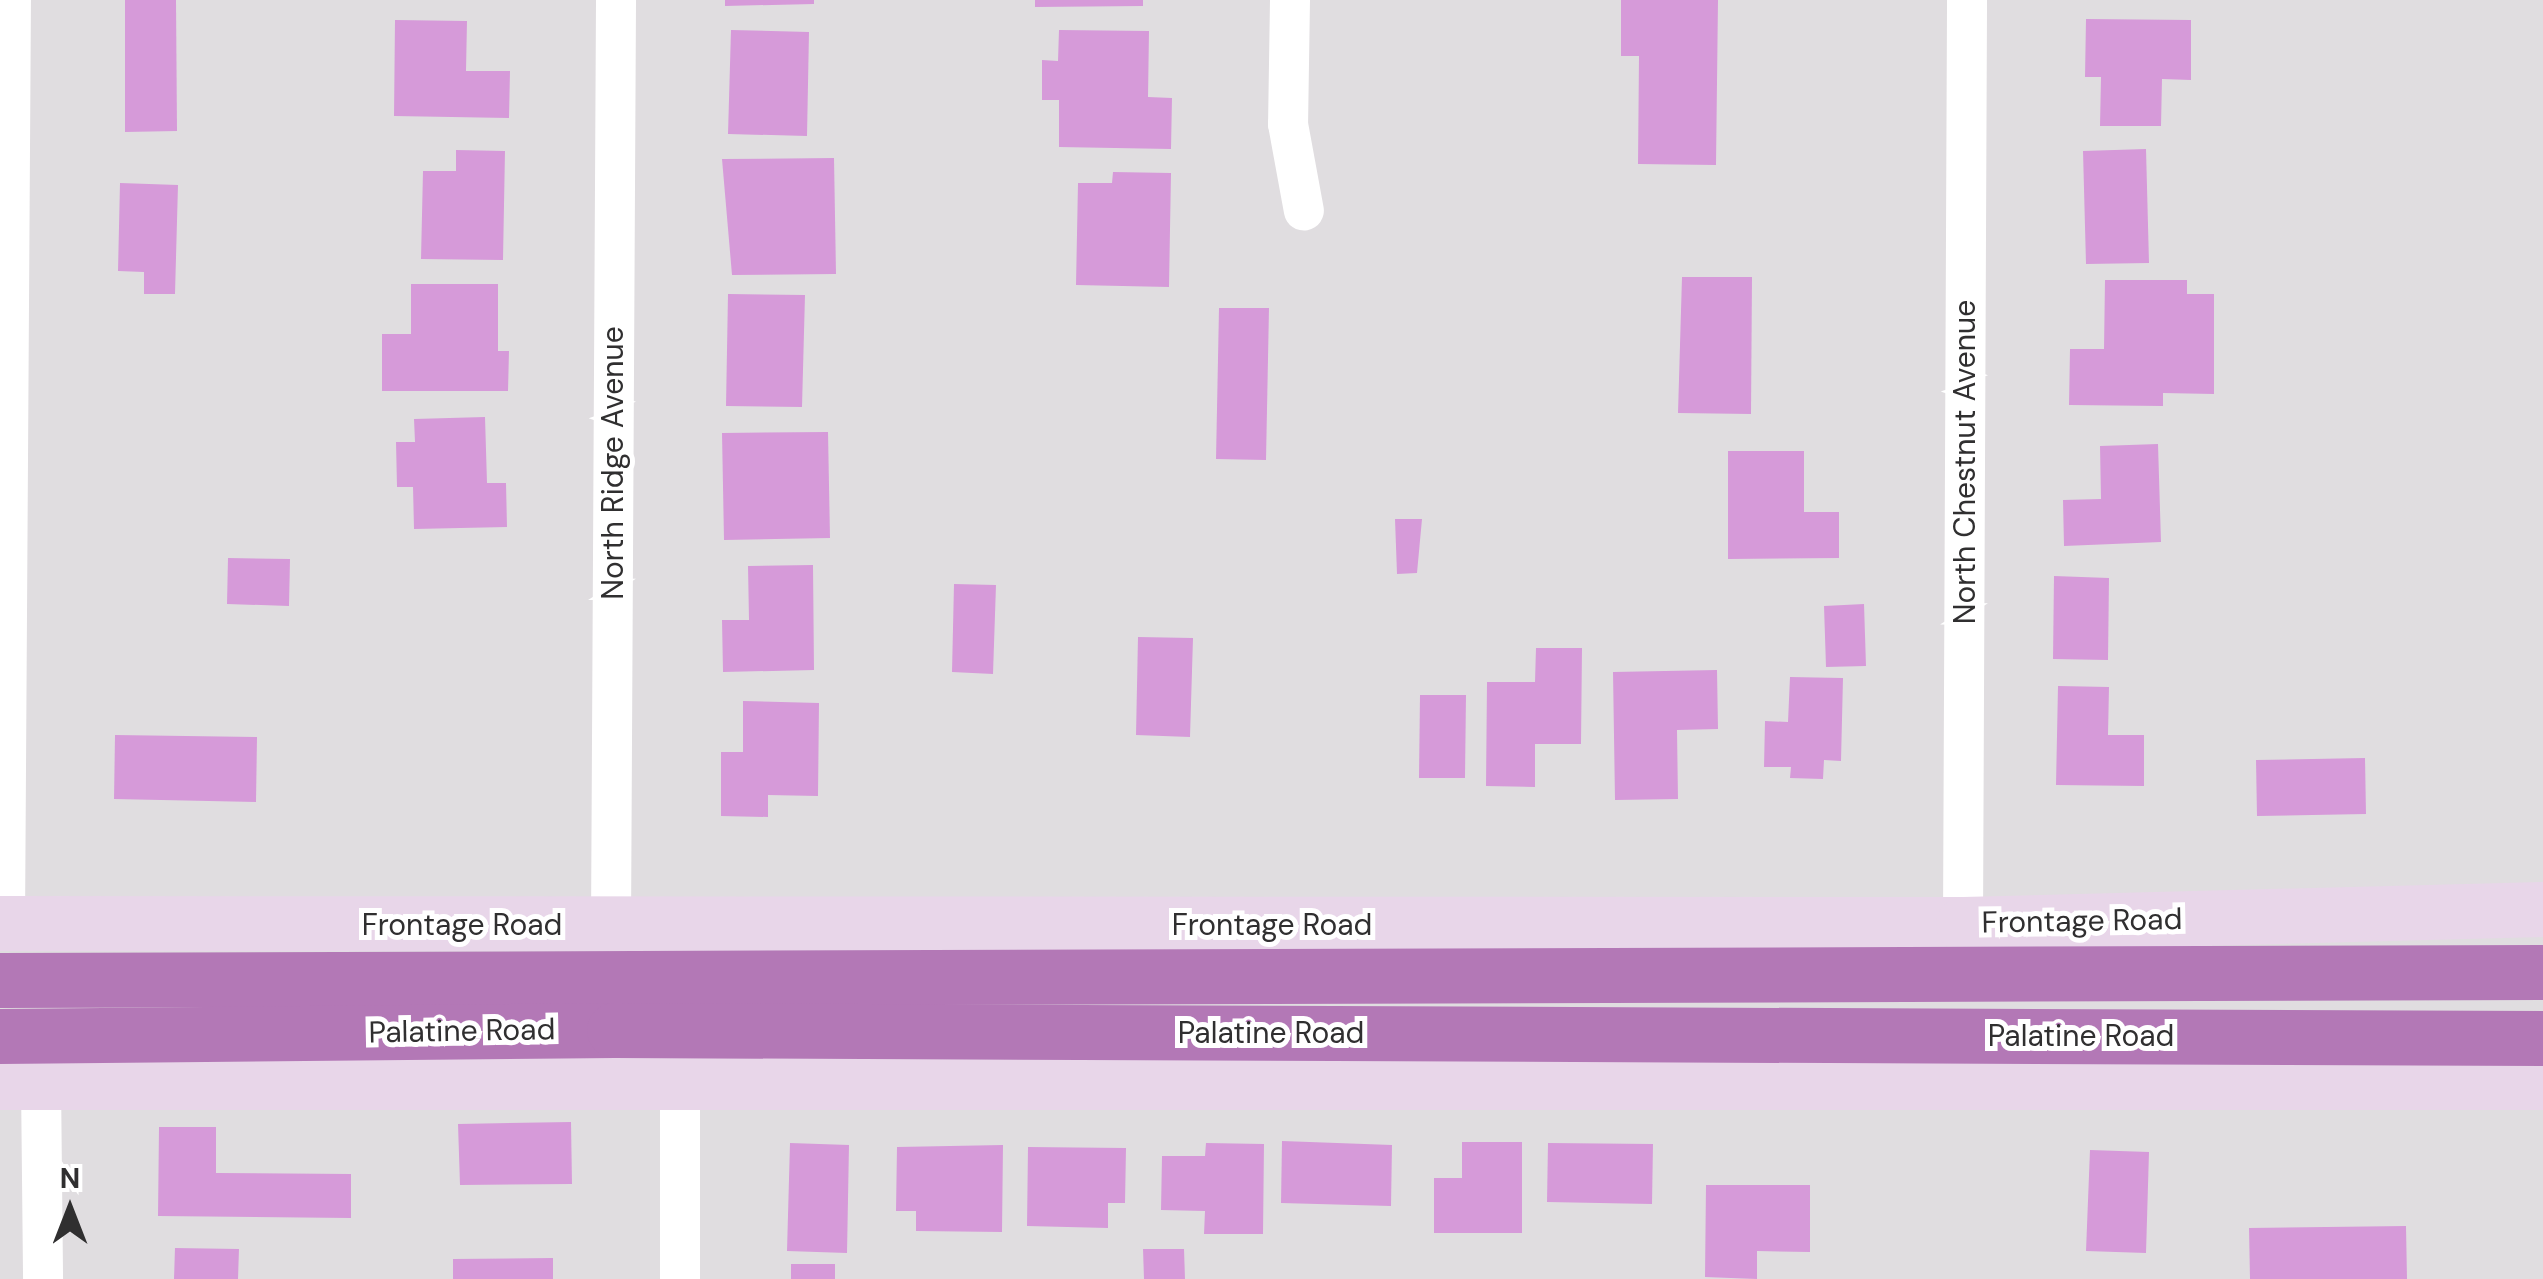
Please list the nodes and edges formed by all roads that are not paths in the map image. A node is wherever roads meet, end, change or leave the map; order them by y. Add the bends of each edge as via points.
1 (11, 0) edge
2 (616, 0) edge
3 (1290, 0) edge
4 (1967, 0) edge
5 (1304, 210) dead end
6 (2543, 909) edge
7 (3, 923) edge
8 (1964, 924) junction
9 (611, 926) junction
10 (2543, 972) edge
11 (0, 980) edge
12 (0, 1036) edge
13 (2543, 1038) edge
14 (680, 1081) junction
15 (21, 1082) edge
16 (2543, 1082) edge
17 (43, 1279) edge
18 (680, 1279) edge

1 - 7 street
2 - 9 street, North Ridge Avenue
3 - 5 street via 1288,124
4 - 8 street, North Chestnut Avenue
6 - 8 street, Frontage Road
7 - 9 street, Frontage Road
8 - 9 street, Frontage Road
10 - 11 highway, Palatine Road
12 - 13 highway, Palatine Road via 614,1030
14 - 15 street
14 - 16 street
14 - 18 street
15 - 17 street

